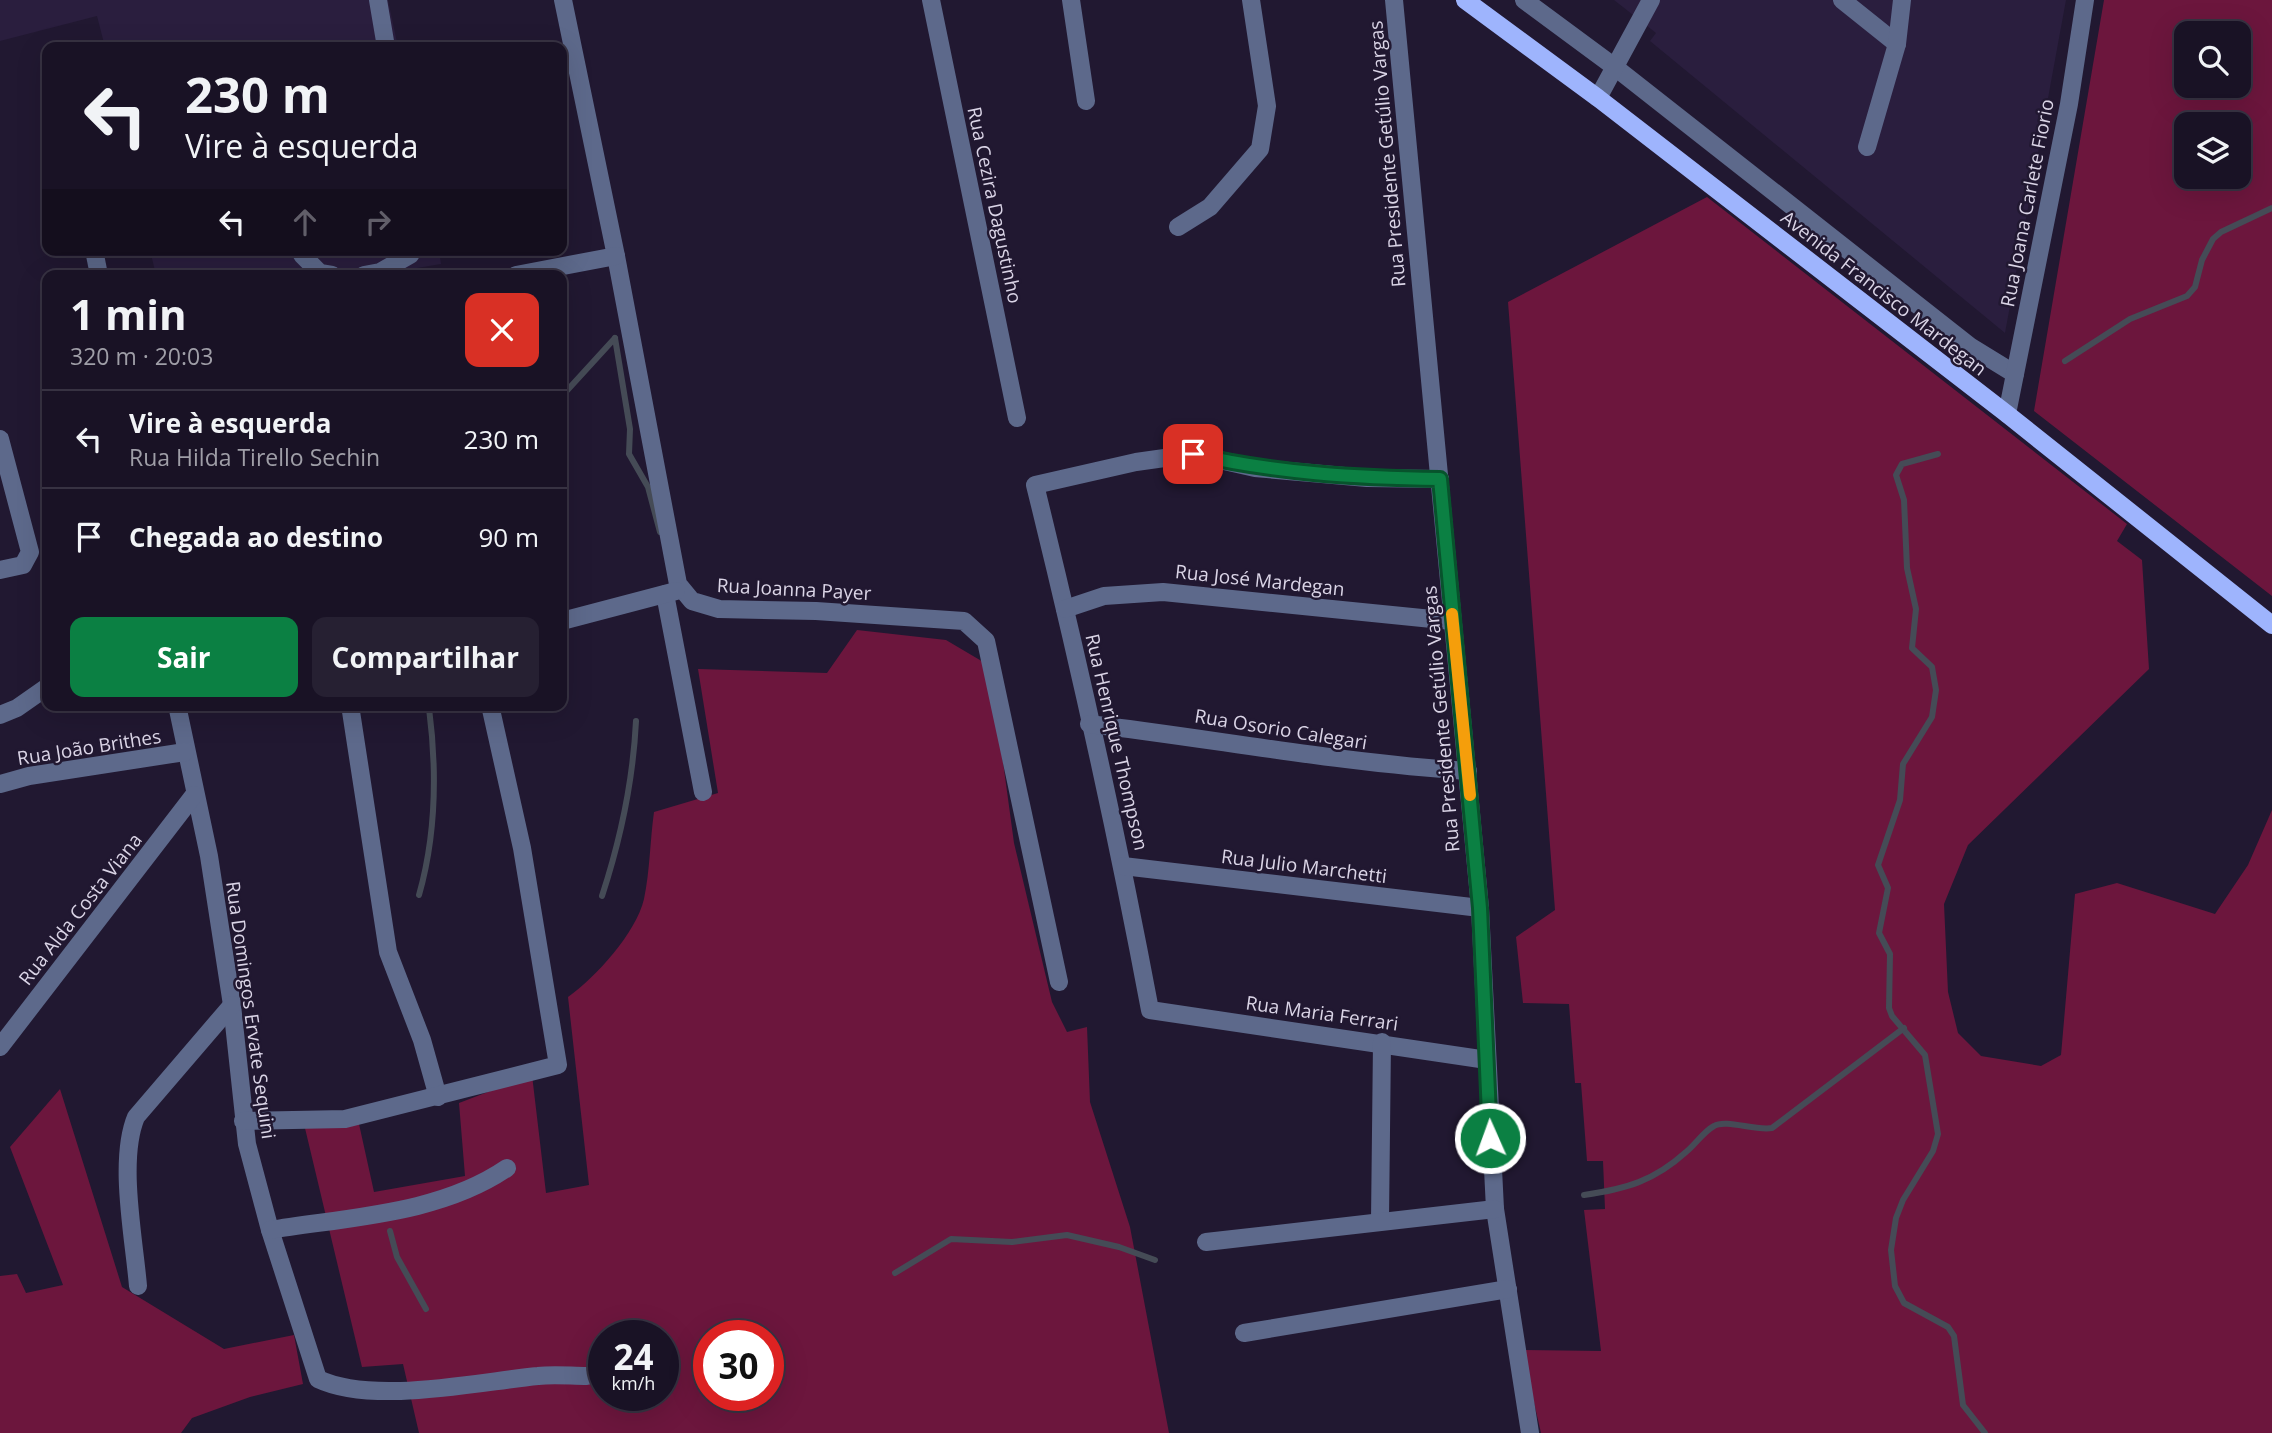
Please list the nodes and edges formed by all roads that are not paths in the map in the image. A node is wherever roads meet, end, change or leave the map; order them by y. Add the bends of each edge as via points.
1 (378, 0) edge
2 (563, 0) edge
3 (931, 0) edge
4 (1072, 0) edge
5 (1251, 0) edge
6 (1394, 0) edge
7 (1465, 0) edge
8 (1524, 0) edge
9 (1651, 0) edge
10 (1842, 0) edge
11 (1902, 0) edge
12 (2085, 0) edge
13 (385, 42) edge
14 (1897, 44) junction
15 (1616, 68) junction
16 (1598, 98) junction
17 (1086, 101) dead end
18 (1867, 147) dead end
19 (1178, 227) dead end
20 (303, 256) edge
21 (408, 256) edge
22 (616, 256) junction
23 (318, 270) edge
24 (384, 270) edge
25 (542, 270) edge
26 (2015, 374) junction
27 (2007, 414) junction
28 (1017, 418) dead end
29 (0, 439) edge
30 (1440, 479) junction
31 (0, 570) edge
32 (674, 592) junction
33 (1065, 609) junction
34 (567, 620) edge
35 (1452, 621) junction
36 (2272, 625) edge
37 (42, 690) edge
38 (178, 711) edge
39 (351, 711) edge
40 (491, 711) edge
41 (0, 715) edge
42 (1089, 724) junction
43 (185, 752) junction
44 (1468, 771) junction
45 (0, 783) edge
46 (703, 792) dead end
47 (194, 795) junction
48 (1123, 866) junction
49 (1480, 908) junction
50 (1059, 982) dead end
51 (232, 1005) junction
52 (1150, 1010) joint
53 (1382, 1042) junction
54 (0, 1047) edge
55 (1487, 1060) junction
56 (438, 1097) junction
57 (243, 1121) junction
58 (507, 1168) dead end
59 (1495, 1209) junction
60 (1380, 1220) junction
61 (270, 1230) junction
62 (1206, 1242) dead end
63 (138, 1286) dead end
64 (1508, 1289) junction
65 (1244, 1333) dead end
66 (587, 1377) dead end
67 (1531, 1433) edge

1 - 13 street
2 - 22 street
3 - 28 street, Rua Cezira Dagustinho
4 - 17 street
5 - 19 street via 1267,106 1260,149 1210,206
6 - 30 street, Rua Presidente Getúlio Vargas
7 - 16 main road, Avenida Francisco Mardegan
8 - 15 street
9 - 15 street
10 - 14 street
11 - 14 street
12 - 26 street, Rua Joana Carlete Fiorio
14 - 18 street
15 - 16 street
15 - 26 street via 1971,347
16 - 27 main road, Avenida Francisco Mardegan
20 - 23 street
21 - 24 street
22 - 25 street
22 - 32 street via 678,584
26 - 27 street, Rua Joana Carlete Fiorio
27 - 36 main road, Avenida Francisco Mardegan
29 - 31 street via 30,552 23,565
30 - 33 street, Rua Henrique Thompson via 1255,468 1193,454 1035,485
30 - 35 street, Rua Presidente Getúlio Vargas
32 - 34 street
32 - 46 street
32 - 50 street, Rua Joanna Payer via 719,609 964,621 986,641
33 - 35 street, Rua José Mardegan via 1104,596 1163,592
33 - 42 street, Rua Henrique Thompson
35 - 44 street, Rua Presidente Getúlio Vargas
37 - 41 street
38 - 43 street, Rua Domingos Ervate Sequini
39 - 56 street via 388,952
40 - 56 street via 522,848 558,1065
42 - 44 street, Rua Osorio Calegari via 1384,766
42 - 48 street, Rua Henrique Thompson
43 - 45 street, Rua João Brithes
43 - 47 street, Rua Domingos Ervate Sequini
44 - 49 street, Rua Presidente Getúlio Vargas
47 - 51 street, Rua Domingos Ervate Sequini via 209,856
47 - 54 street, Rua Alda Costa Viana
48 - 49 street, Rua Julio Marchetti
48 - 52 street, Rua Henrique Thompson
49 - 55 street, Rua Presidente Getúlio Vargas
51 - 57 street, Rua Domingos Ervate Sequini
51 - 63 street via 136,1116 130,1131 129,1186
52 - 53 street, Rua Maria Ferrari
53 - 55 street, Rua Maria Ferrari
53 - 60 street
55 - 59 street, Rua Presidente Getúlio Vargas
56 - 57 street via 345,1119
57 - 61 street, Rua Domingos Ervate Sequini
58 - 61 street via 478,1188 406,1208
59 - 60 street
59 - 64 street, Rua Presidente Getúlio Vargas
60 - 62 street
61 - 66 street, Rua Domingos Ervate Sequini via 305,1348 318,1379 335,1387 463,1388 540,1376
64 - 65 street
64 - 67 street, Rua Presidente Getúlio Vargas

